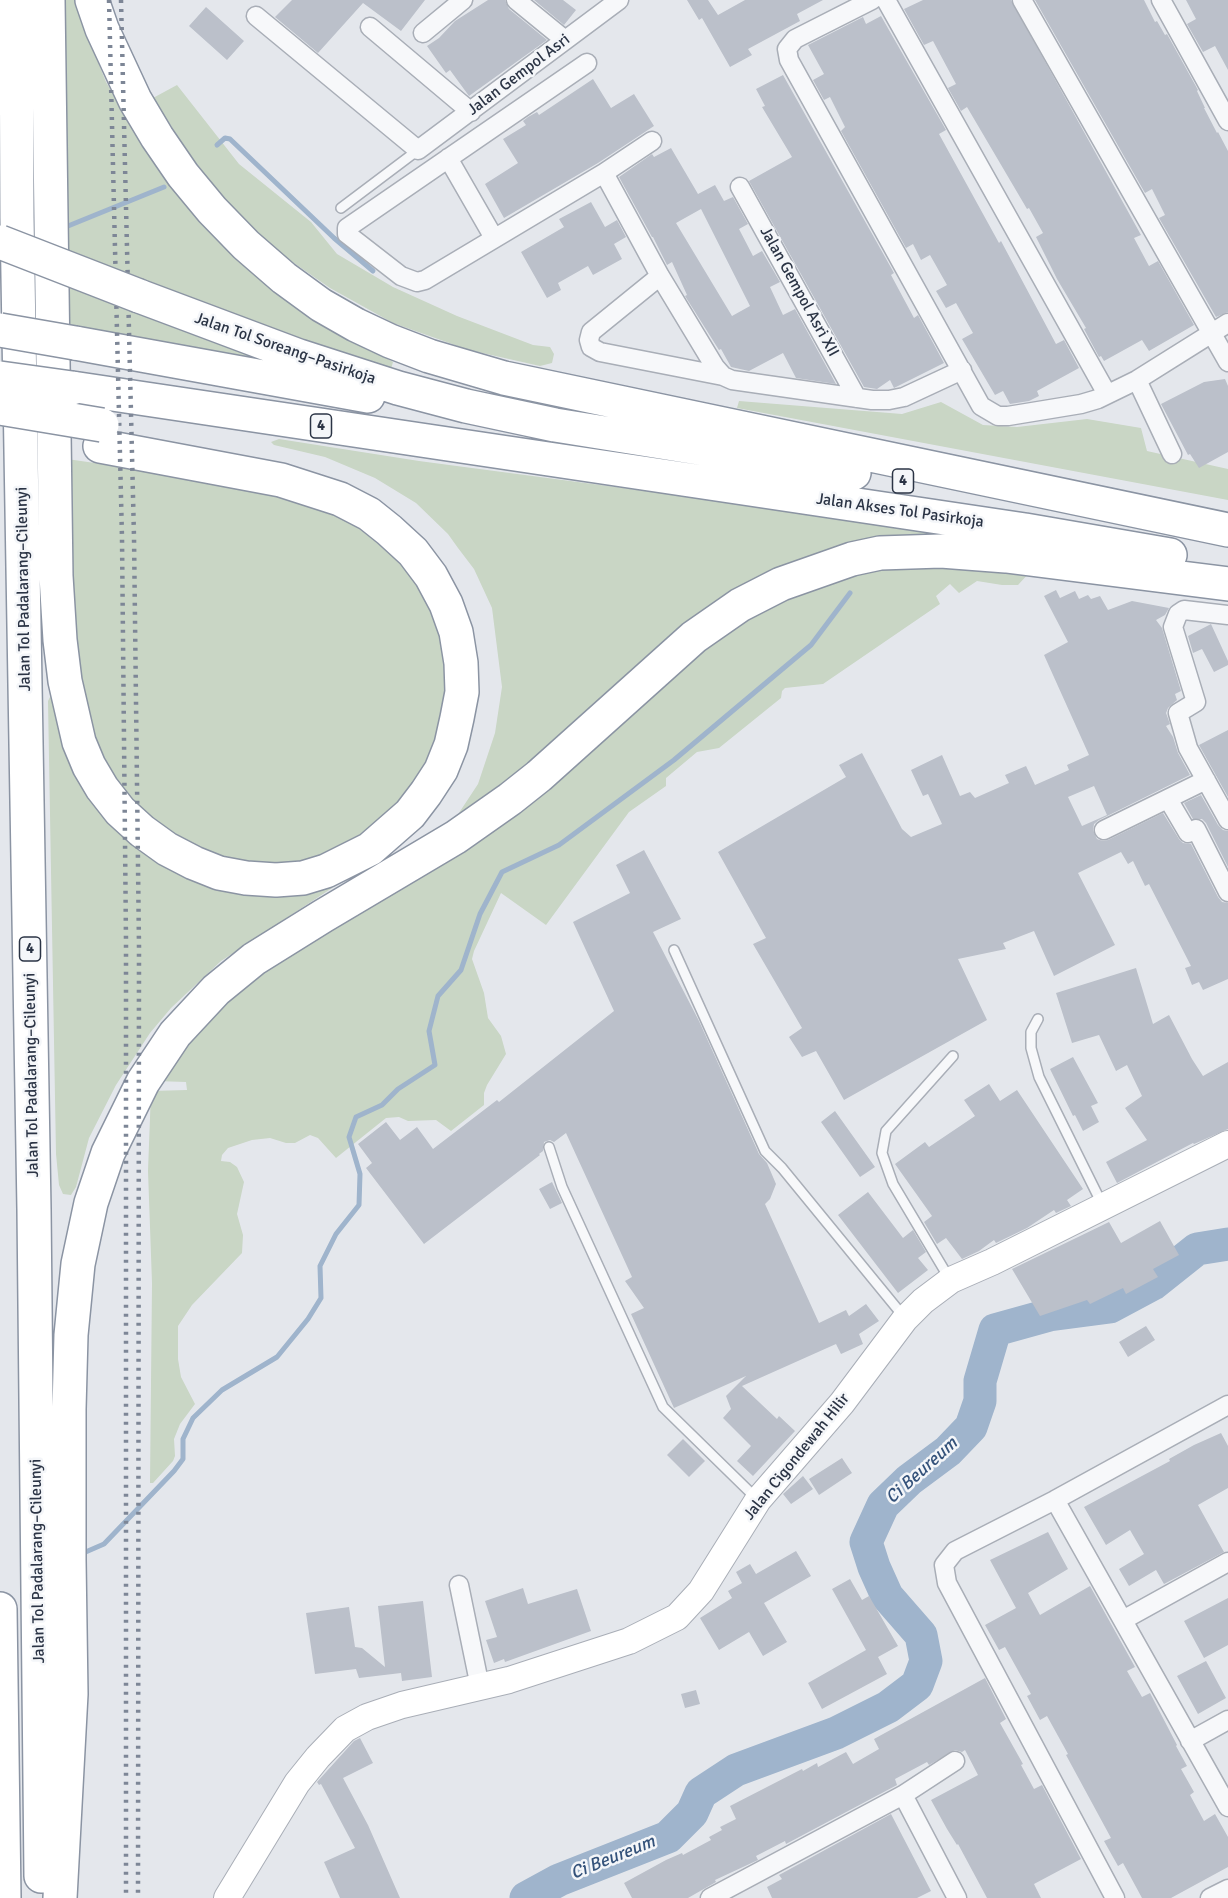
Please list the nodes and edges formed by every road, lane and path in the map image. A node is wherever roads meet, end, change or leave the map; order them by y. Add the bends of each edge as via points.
1 (16, 0) edge
2 (48, 0) edge
3 (92, 0) edge
4 (463, 0) edge
5 (516, 0) edge
6 (620, 0) edge
7 (872, 0) edge
8 (886, 0) edge
9 (1022, 0) edge
10 (1161, 0) edge
11 (256, 16) dead end
12 (370, 27) dead end
13 (423, 33) dead end
14 (565, 40) junction
15 (586, 63) dead end
16 (471, 112) junction
17 (1228, 121) edge
18 (652, 141) dead end
19 (418, 150) junction
20 (448, 158) junction
21 (604, 173) junction
22 (740, 187) dead end
23 (341, 208) dead end
24 (494, 238) junction
25 (0, 242) edge
26 (660, 276) junction
27 (1228, 323) edge
28 (0, 330) edge
29 (1211, 333) junction
30 (1228, 362) edge
31 (962, 370) junction
32 (723, 376) junction
33 (0, 378) edge
34 (1137, 380) junction
35 (1107, 394) junction
36 (858, 398) junction
37 (0, 408) edge
38 (0, 429) edge
39 (578, 429) junction
40 (101, 435) junction
41 (1172, 454) dead end
42 (1228, 531) edge
43 (1228, 566) edge
44 (1228, 584) edge
45 (1228, 615) edge
46 (1206, 780) junction
47 (1168, 799) junction
48 (1228, 820) edge
49 (1104, 830) dead end
50 (1226, 882) edge
51 (323, 915) junction
52 (674, 950) dead end
53 (1038, 1019) dead end
54 (953, 1056) dead end
55 (1228, 1144) edge
56 (549, 1147) dead end
57 (1103, 1206) junction
58 (951, 1280) junction
59 (905, 1319) junction
60 (1228, 1405) edge
61 (758, 1500) junction
62 (1056, 1500) junction
63 (1228, 1562) edge
64 (459, 1585) dead end
65 (0, 1609) edge
66 (1123, 1620) junction
67 (480, 1688) junction
68 (1228, 1720) edge
69 (1190, 1741) junction
70 (956, 1761) dead end
71 (903, 1795) junction
72 (1228, 1807) edge
73 (2, 1814) edge
74 (1228, 1889) edge
75 (953, 1897) edge
76 (4, 1898) edge
77 (41, 1898) edge
78 (60, 1898) edge
79 (227, 1898) edge
80 (710, 1898) edge
81 (1115, 1898) edge
82 (1210, 1898) edge

1 - 77 highway, Jalan Tol Padalarang–Cileunyi / 4
2 - 40 highway via 56,576 65,681 79,742 102,789 120,811 176,854 219,873 276,880 303,878 370,849 426,793 451,746 462,692 461,673 456,632 431,576 390,530 340,499 281,480
3 - 42 highway via 135,100 183,175 246,245 302,291 356,325 429,356 504,378
4 - 13 street
5 - 14 street
6 - 14 street, Jalan Gempol Asri
7 - 31 street via 795,39 788,49 789,60
8 - 35 street
9 - 29 street
10 - 17 street
11 - 19 street
12 - 16 street
14 - 16 street, Jalan Gempol Asri
15 - 20 street
16 - 19 street, Jalan Gempol Asri
18 - 21 street
19 - 23 lane
20 - 24 street
20 - 24 street via 347,228 347,234 401,276 417,282 435,276
21 - 24 street
21 - 26 street
22 - 36 street, Jalan Gempol Asri XII
25 - 39 highway, Jalan Tol Soreang–Pasirkoja / 4, bridge via 268,346 482,410
26 - 32 street
26 - 32 street via 591,332 591,347
27 - 29 street
28 - 39 highway, bridge via 382,399
29 - 30 street
29 - 34 street
31 - 35 street via 981,406 998,416 1081,404
31 - 36 street via 904,397
32 - 36 street
33 - 43 highway, Jalan Akses Tol Pasirkoja / 4, bridge via 1025,530
34 - 35 street
34 - 41 street
37 - 40 highway, bridge
38 - 40 highway
39 - 42 highway, Jalan Akses Tol Pasirkoja / 4
40 - 51 highway via 257,453 347,479 378,495 412,520 451,565 465,592 475,619 484,675 474,747 464,773 438,816 417,840 382,872
44 - 51 highway via 941,551 880,554 803,575 759,594 694,637 510,799 456,837
45 - 46 street via 1184,610 1173,627 1196,702 1178,713 1188,748
46 - 47 street
46 - 48 street
47 - 49 street
47 - 50 street via 1188,833 1196,829
51 - 78 highway via 232,976 175,1034 130,1105 91,1203 78,1264 71,1335 71,1694
52 - 59 lane via 765,1151
53 - 57 lane via 1031,1032 1031,1048 1039,1077
54 - 58 lane via 886,1131 882,1153 893,1184
55 - 57 street, Jalan Cigondewah Hilir
56 - 61 lane via 562,1187 663,1407
57 - 58 street, Jalan Cigondewah Hilir
58 - 59 street, Jalan Cigondewah Hilir
59 - 61 street, Jalan Cigondewah Hilir via 842,1403
60 - 62 street
61 - 67 street, Jalan Cigondewah Hilir via 701,1591 677,1617 629,1641
62 - 66 street
62 - 81 street via 955,1551 944,1565 947,1584
63 - 66 street
64 - 67 street
65 - 73 highway
66 - 69 street
67 - 79 street, Jalan Cigondewah Hilir via 402,1705 345,1730 297,1783
68 - 69 street
69 - 72 street
70 - 71 street
71 - 75 street
71 - 80 street
73 - 76 highway
74 - 82 street

